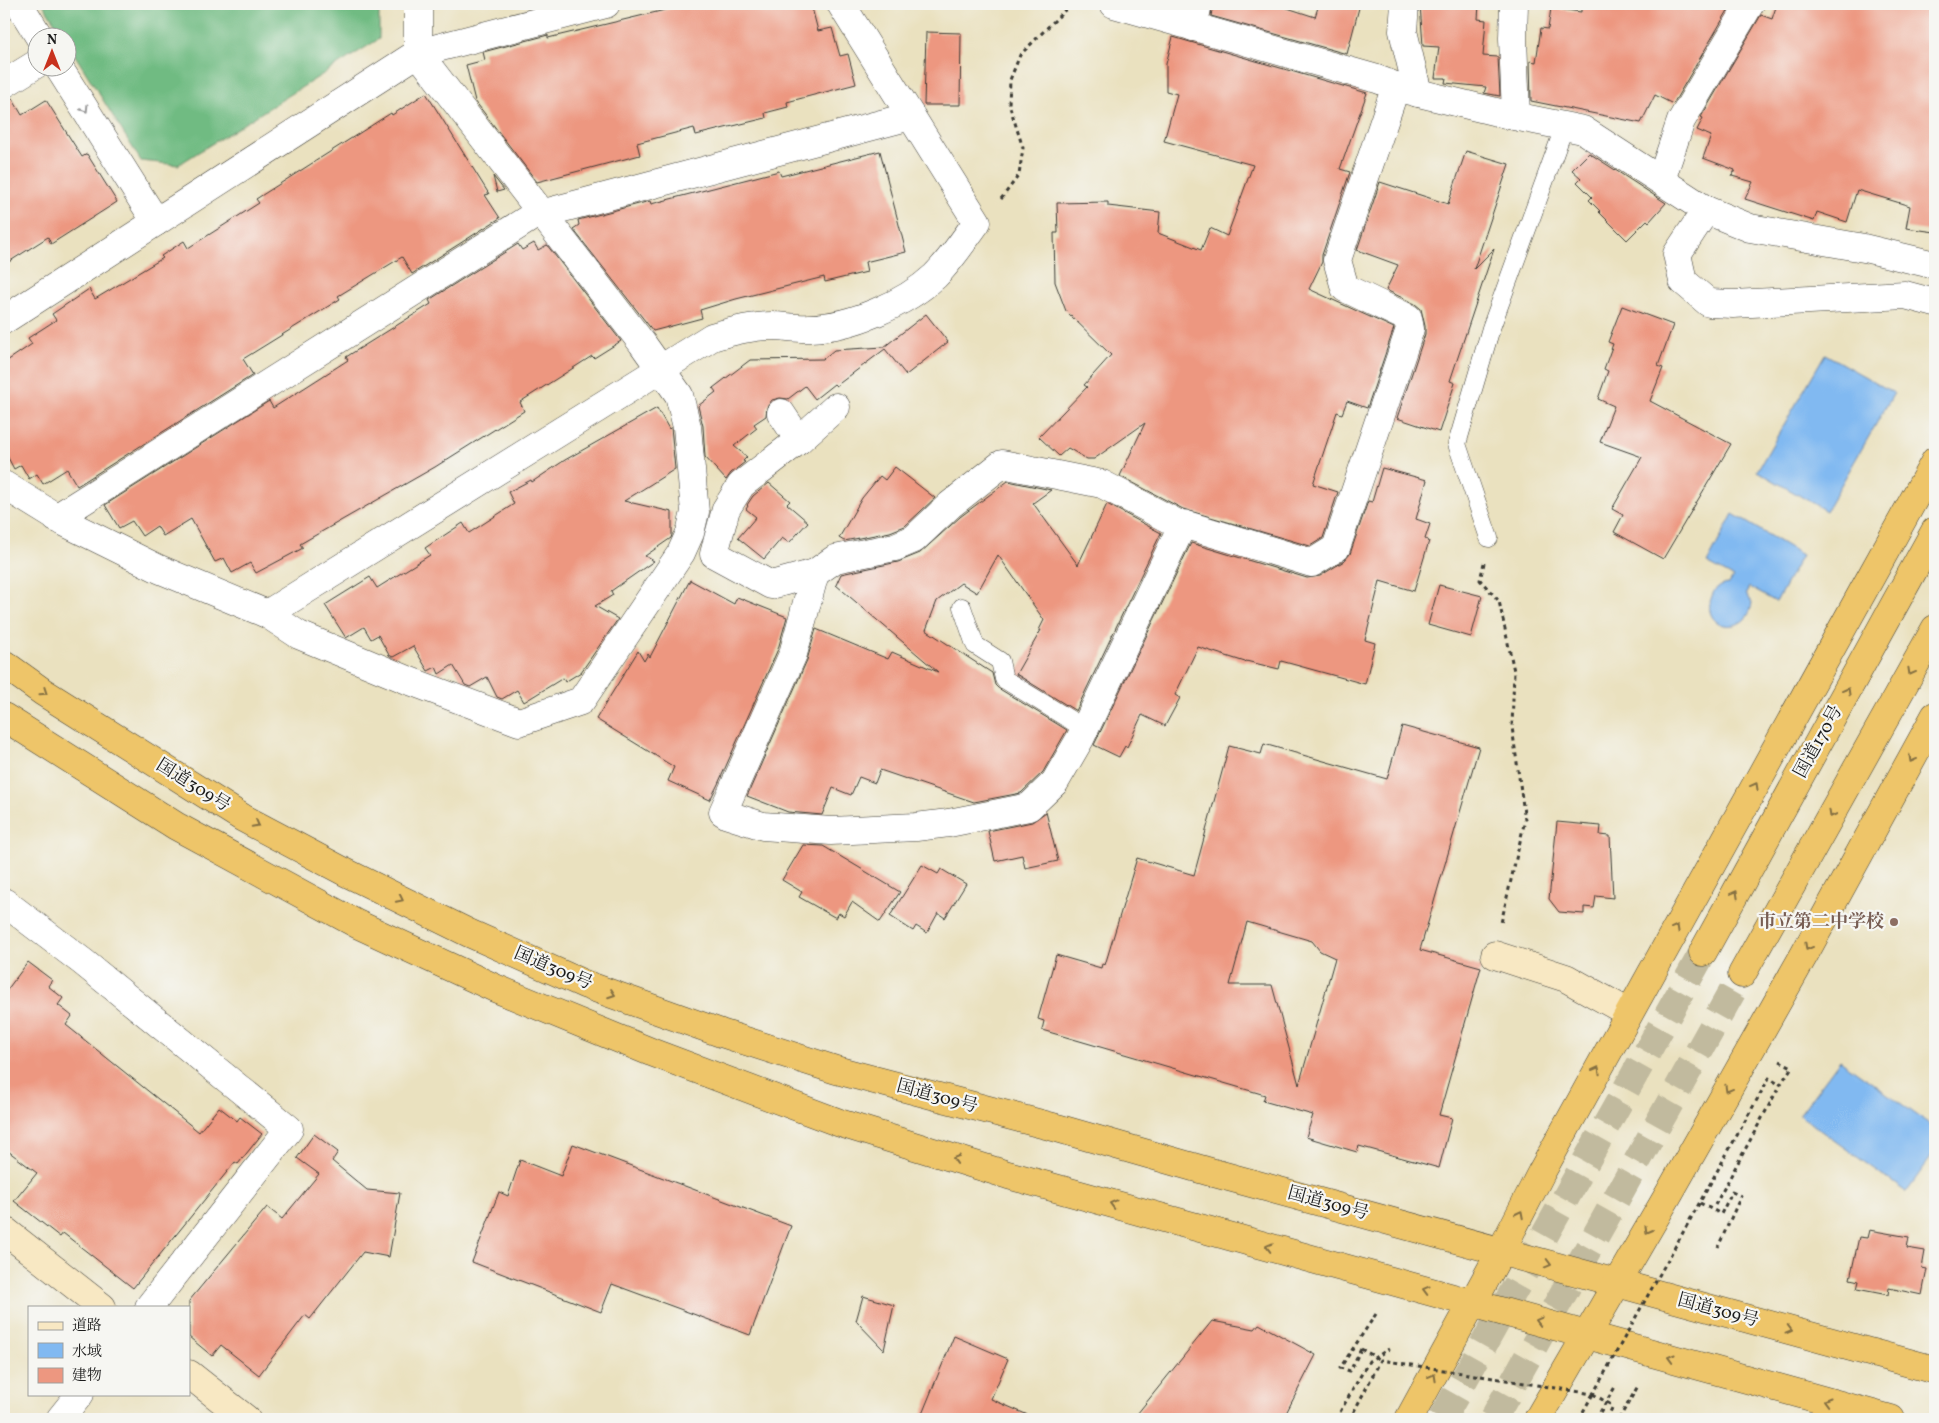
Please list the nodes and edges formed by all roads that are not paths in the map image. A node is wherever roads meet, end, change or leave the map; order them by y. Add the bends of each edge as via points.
1 (19, 4) edge
2 (418, 4) edge
3 (606, 4) edge
4 (841, 4) edge
5 (1114, 4) edge
6 (1405, 4) edge
7 (1514, 4) edge
8 (1750, 4) edge
9 (1195, 15) edge
10 (34, 28) edge
11 (418, 53) junction
12 (28, 69) edge
13 (65, 78) edge
14 (4, 84) edge
15 (1407, 89) junction
16 (912, 116) junction
17 (1516, 116) junction
18 (1565, 125) junction
19 (1661, 180) junction
20 (1706, 210) junction
21 (542, 214) junction
22 (156, 222) junction
23 (1935, 264) edge
24 (1935, 303) edge
25 (4, 320) edge
26 (661, 369) junction
27 (836, 407) dead end
28 (781, 413) dead end
29 (799, 440) junction
30 (1935, 461) edge
31 (4, 485) edge
32 (56, 518) junction
33 (692, 522) junction
34 (1182, 526) junction
35 (721, 529) junction
36 (1935, 531) edge
37 (1489, 538) road end
38 (815, 573) junction
39 (962, 607) dead end
40 (267, 614) junction
41 (1935, 629) edge
42 (4, 664) edge
43 (1935, 716) edge
44 (4, 717) edge
45 (1085, 729) junction
46 (4, 902) edge
47 (1703, 952) tunnel mouth
48 (1495, 955) road end
49 (1742, 974) tunnel mouth
50 (1629, 1013) junction
51 (4, 1230) edge
52 (1501, 1251) junction
53 (1617, 1282) junction
54 (1473, 1303) junction
55 (101, 1306) edge
56 (149, 1306) edge
57 (1586, 1334) junction
58 (1935, 1370) edge
59 (190, 1375) edge
60 (78, 1396) edge
61 (60, 1419) edge
62 (246, 1419) edge
63 (1409, 1419) edge
64 (1538, 1419) edge
65 (1891, 1419) edge

1 - 10 street
2 - 11 street
3 - 11 street
4 - 16 street
5 - 9 street
6 - 15 street
7 - 17 street
8 - 19 street via 1682,121
9 - 15 street
11 - 21 street
11 - 22 street
12 - 14 street
13 -> 22 street
15 - 17 street
15 - 34 street via 1337,260 1345,288 1408,318 1410,329 1336,548 1312,563
16 - 21 street
16 - 26 street via 977,222 934,276 907,296 876,312 843,323 810,328 771,326 735,330 712,337
17 - 18 street
18 - 19 street via 1584,130
18 - 37 lane via 1491,328 1457,444
19 - 20 street
20 - 23 street via 1750,228
20 - 24 street via 1677,254 1683,281 1709,303 1905,295
21 - 26 street
21 - 32 street via 533,216
22 - 25 street
26 - 33 street via 679,395 687,427 695,512
26 - 40 street
27 - 29 street
28 - 29 street
29 - 35 street via 741,485 726,509
50 -> 30 highway
31 - 32 street
32 - 40 street via 159,569
33 - 35 street
33 - 40 street via 680,553 581,701 519,722 299,636
34 - 38 street via 1102,484 1002,464 950,505 914,539 895,547 835,559
34 - 45 street
35 - 38 street via 714,554 771,585
47 -> 36 highway, 国道170号
38 - 45 street via 793,654 723,812 728,815 764,826 831,831 949,823 1029,806 1055,782
39 - 45 lane via 975,645 1000,661 1004,679
41 -> 49 highway
42 -> 52 highway, 国道309号 via 42,692 243,818 460,928 584,984 836,1070
43 -> 53 highway via 1799,964
54 -> 44 highway via 989,1169 840,1123 651,1052 495,988 357,924 176,826
46 - 56 street via 288,1129
48 - 50 street via 1566,978
52 -> 50 highway
51 - 55 street
52 -> 53 highway, 国道309号
52 - 54 highway
53 - 57 highway
53 -> 58 highway, 国道309号
57 -> 54 highway
63 -> 54 highway
57 - 64 highway
65 -> 57 highway
59 - 62 street
60 - 61 street

